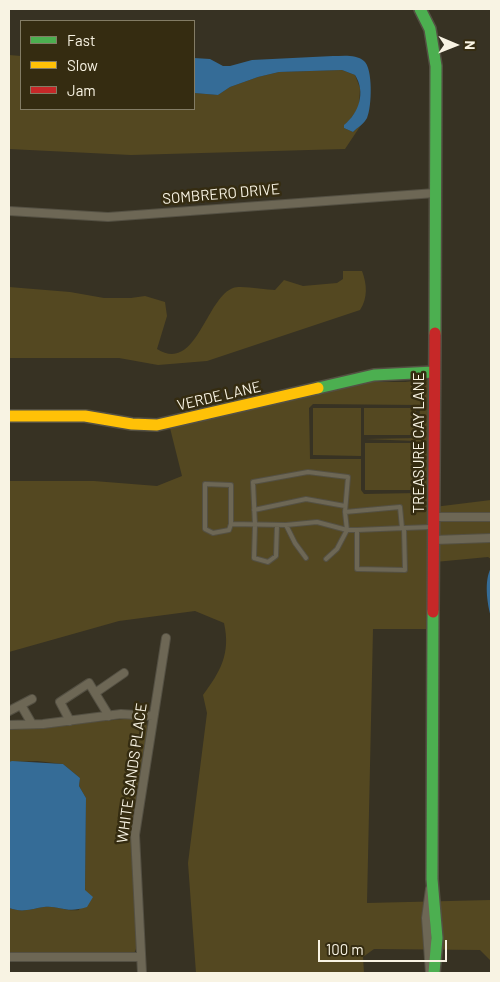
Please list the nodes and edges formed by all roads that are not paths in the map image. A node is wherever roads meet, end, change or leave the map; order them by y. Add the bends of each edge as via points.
1 (420, 9) edge
2 (435, 192) junction
3 (9, 211) edge
4 (434, 372) junction
5 (9, 416) edge
6 (345, 506) junction
7 (254, 510) junction
8 (345, 512) junction
9 (491, 517) edge
10 (434, 522) junction
11 (230, 524) junction
12 (255, 525) junction
13 (277, 525) junction
14 (286, 525) junction
15 (403, 528) junction
16 (346, 530) junction
17 (357, 530) junction
18 (491, 538) edge
19 (434, 540) junction
20 (306, 558) dead end
21 (326, 559) dead end
22 (166, 638) dead end
23 (124, 674) dead end
24 (95, 693) junction
25 (32, 699) dead end
26 (21, 705) junction
27 (9, 711) edge
28 (108, 716) junction
29 (153, 716) junction
30 (70, 721) junction
31 (32, 724) junction
32 (9, 725) edge
33 (432, 879) junction
34 (9, 957) edge
35 (141, 957) junction
36 (142, 973) edge
37 (430, 973) edge
38 (434, 973) edge

1 - 2 street, TREASURE CAY LANE via 430,26 436,66
2 - 3 street, SOMBRERO DRIVE via 108,217
2 - 4 street, TREASURE CAY LANE
4 - 5 street, VERDE LANE via 374,375 157,425 84,416
4 - 10 street, TREASURE CAY LANE
6 - 7 lane via 306,499
6 - 7 lane via 348,477 308,472 253,482
6 - 8 lane
7 - 12 lane
8 - 15 lane via 400,507
8 - 16 lane
9 - 10 street
10 - 15 lane
10 - 19 street, TREASURE CAY LANE
11 - 11 lane via 229,530 221,533 204,529 205,484 231,485
11 - 12 lane
12 - 13 lane
12 - 13 lane via 254,558 268,562 276,556
13 - 14 lane
14 - 16 lane via 317,522
14 - 20 lane
15 - 17 lane
15 - 17 lane via 405,570 357,569
16 - 17 lane
16 - 21 lane via 337,549
18 - 19 street
19 - 33 street, TREASURE CAY LANE
22 - 29 street, WHITE SANDS PLACE
23 - 24 street
24 - 28 street
24 - 30 street via 89,683 60,702
25 - 26 street
26 - 27 street
26 - 31 street
28 - 29 street
28 - 30 street
29 - 35 street, WHITE SANDS PLACE via 135,834
30 - 31 street
31 - 32 street
33 - 37 street, TREASURE CAY LANE via 426,918
33 - 38 street, TREASURE CAY LANE via 437,920
34 - 35 street
35 - 36 street, WHITE SANDS PLACE

